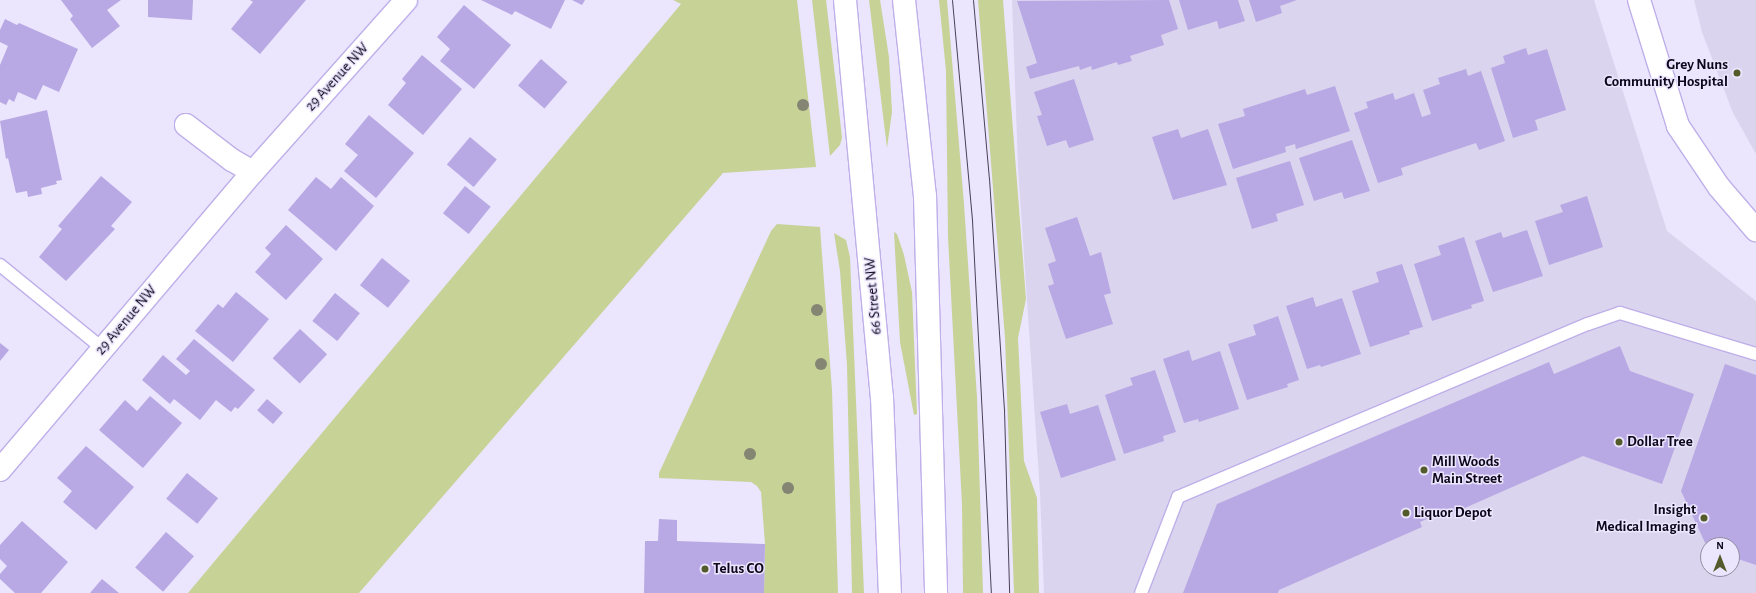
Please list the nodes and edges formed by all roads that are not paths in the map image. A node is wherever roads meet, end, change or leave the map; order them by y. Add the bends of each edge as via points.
1 (406, 0) edge
2 (845, 0) edge
3 (904, 0) edge
4 (1639, 0) edge
5 (186, 125) dead end
6 (253, 172) junction
7 (1756, 230) edge
8 (0, 265) edge
9 (102, 348) junction
10 (1756, 354) edge
11 (0, 470) edge
12 (890, 593) edge
13 (936, 593) edge
14 (1141, 593) edge

1 - 6 main road, 29 Avenue NW
2 - 12 main road, 66 Street NW via 882,397
3 - 13 main road via 925,196
4 - 7 main road via 1678,126 1719,186
5 - 6 main road via 232,160
6 - 9 main road, 29 Avenue NW
8 - 9 lane
9 - 11 main road, 29 Avenue NW
10 - 14 lane via 1620,313 1588,324 1178,497

